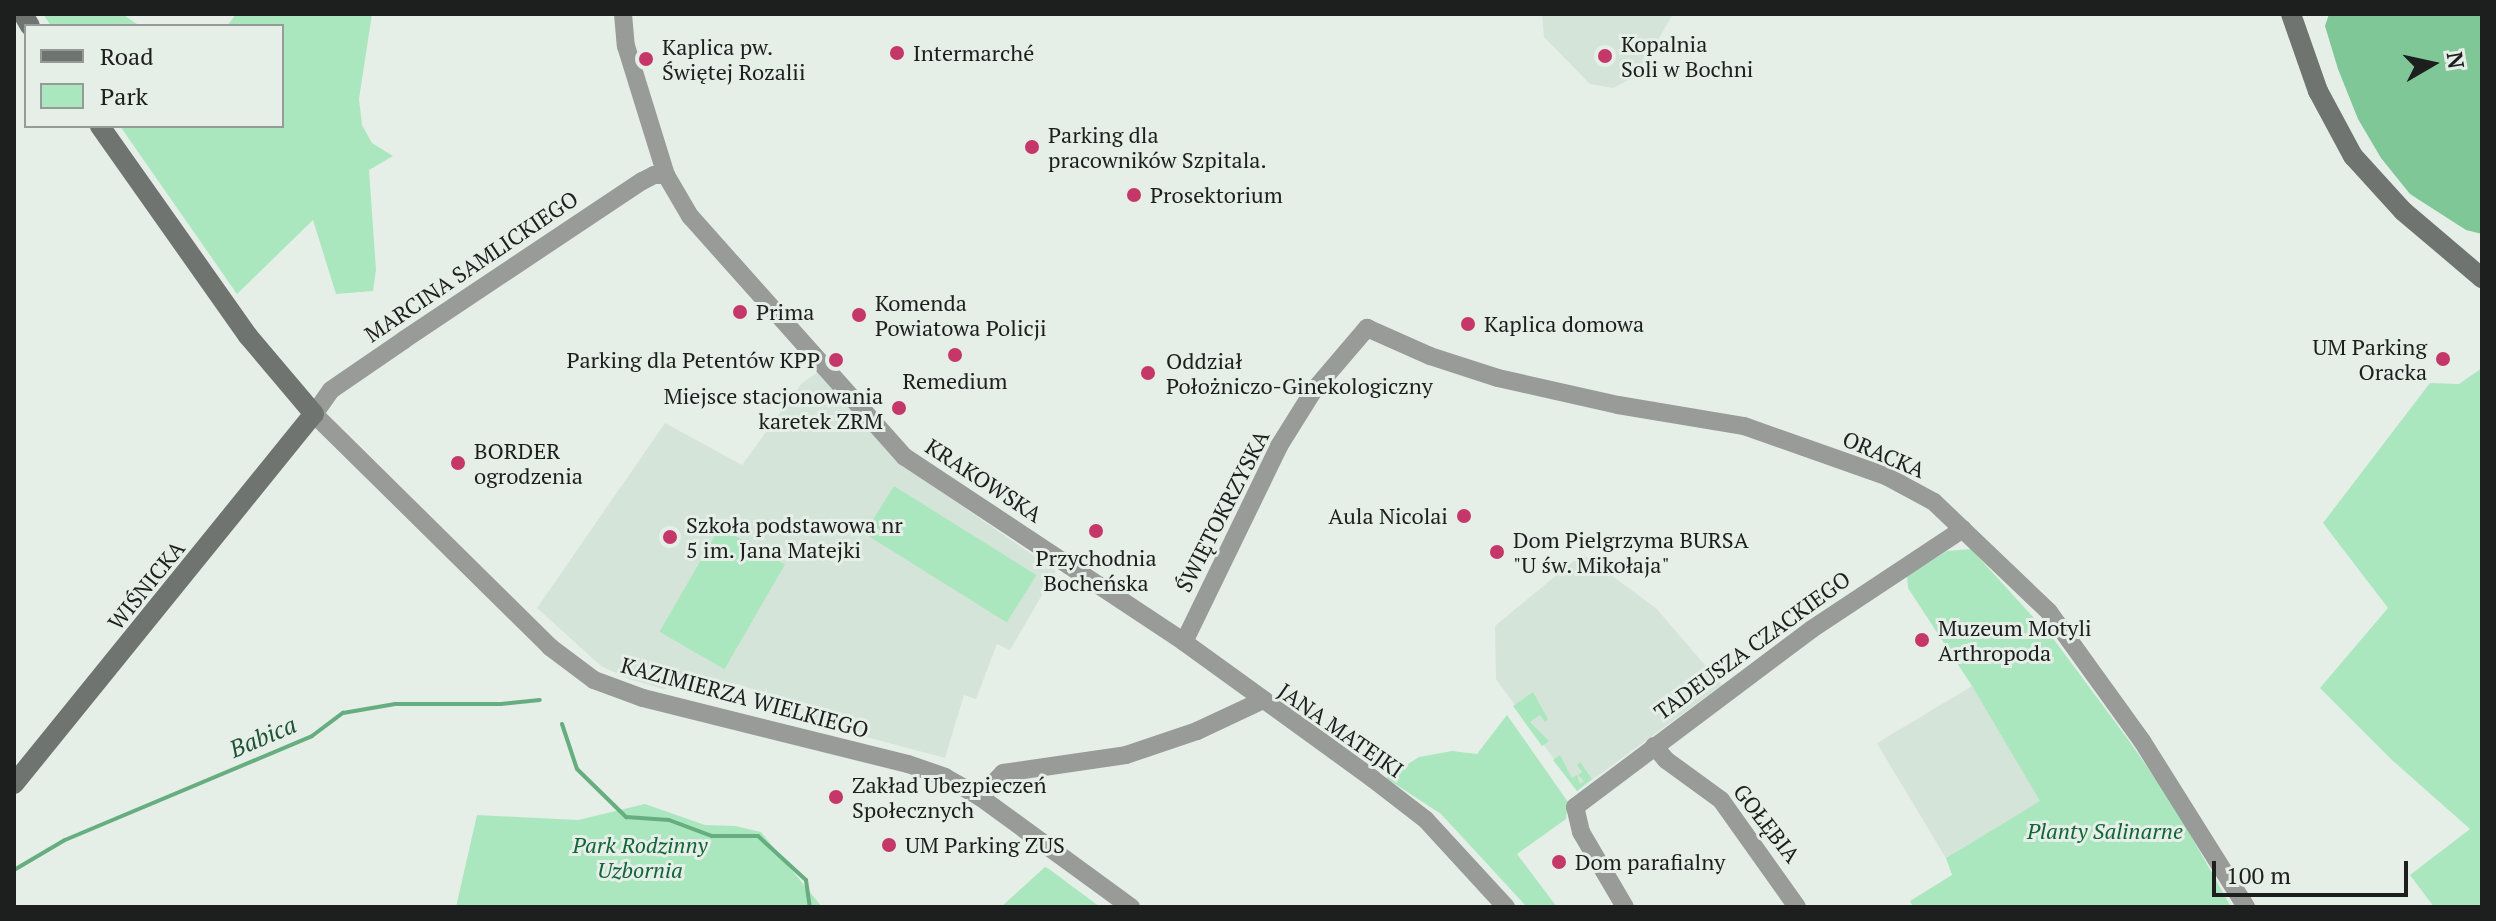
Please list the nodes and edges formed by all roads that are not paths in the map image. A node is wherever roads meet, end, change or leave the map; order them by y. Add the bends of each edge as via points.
1 (623, 14) edge
2 (2291, 14) edge
3 (101, 128) edge
4 (666, 175) junction
5 (2482, 278) edge
6 (1367, 328) joint
7 (314, 414) junction
8 (1963, 529) junction
9 (1184, 642) junction
10 (1261, 701) junction
11 (1654, 746) junction
12 (14, 784) edge
13 (980, 797) junction
14 (1131, 907) edge
15 (1506, 907) edge
16 (1625, 907) edge
17 (1797, 907) edge
18 (2246, 907) edge

1 - 4 street, KRAKOWSKA via 626,46
2 - 5 main road via 2324,105 2353,156 2396,204
3 - 7 main road via 248,336
4 - 7 street, MARCINA SAMLICKIEGO via 642,181 404,340 331,390
4 - 9 street, KRAKOWSKA via 690,216 905,457
6 - 8 street, ORACKA via 1430,356 1524,385 1744,426 1886,476 1934,502
6 - 9 street, ŚWIĘTOKRZYSKA via 1314,390 1279,446
7 - 12 main road, WIŚNICKA
7 - 13 street, KAZIMIERZA WIELKIEGO via 550,647 594,680 643,698 917,767
8 - 11 street, TADEUSZA CZACKIEGO via 1812,629
8 - 18 street, ORACKA via 2049,612 2142,741
9 - 10 street, KRAKOWSKA
10 - 13 street, JANA MATEJKI via 1197,731 1126,755 1003,773
10 - 15 street, JANA MATEJKI via 1426,820
11 - 16 street, TADEUSZA CZACKIEGO via 1575,807 1581,832
11 - 17 street, GOŁĘBIA via 1721,800
13 - 14 street, KAZIMIERZA WIELKIEGO

